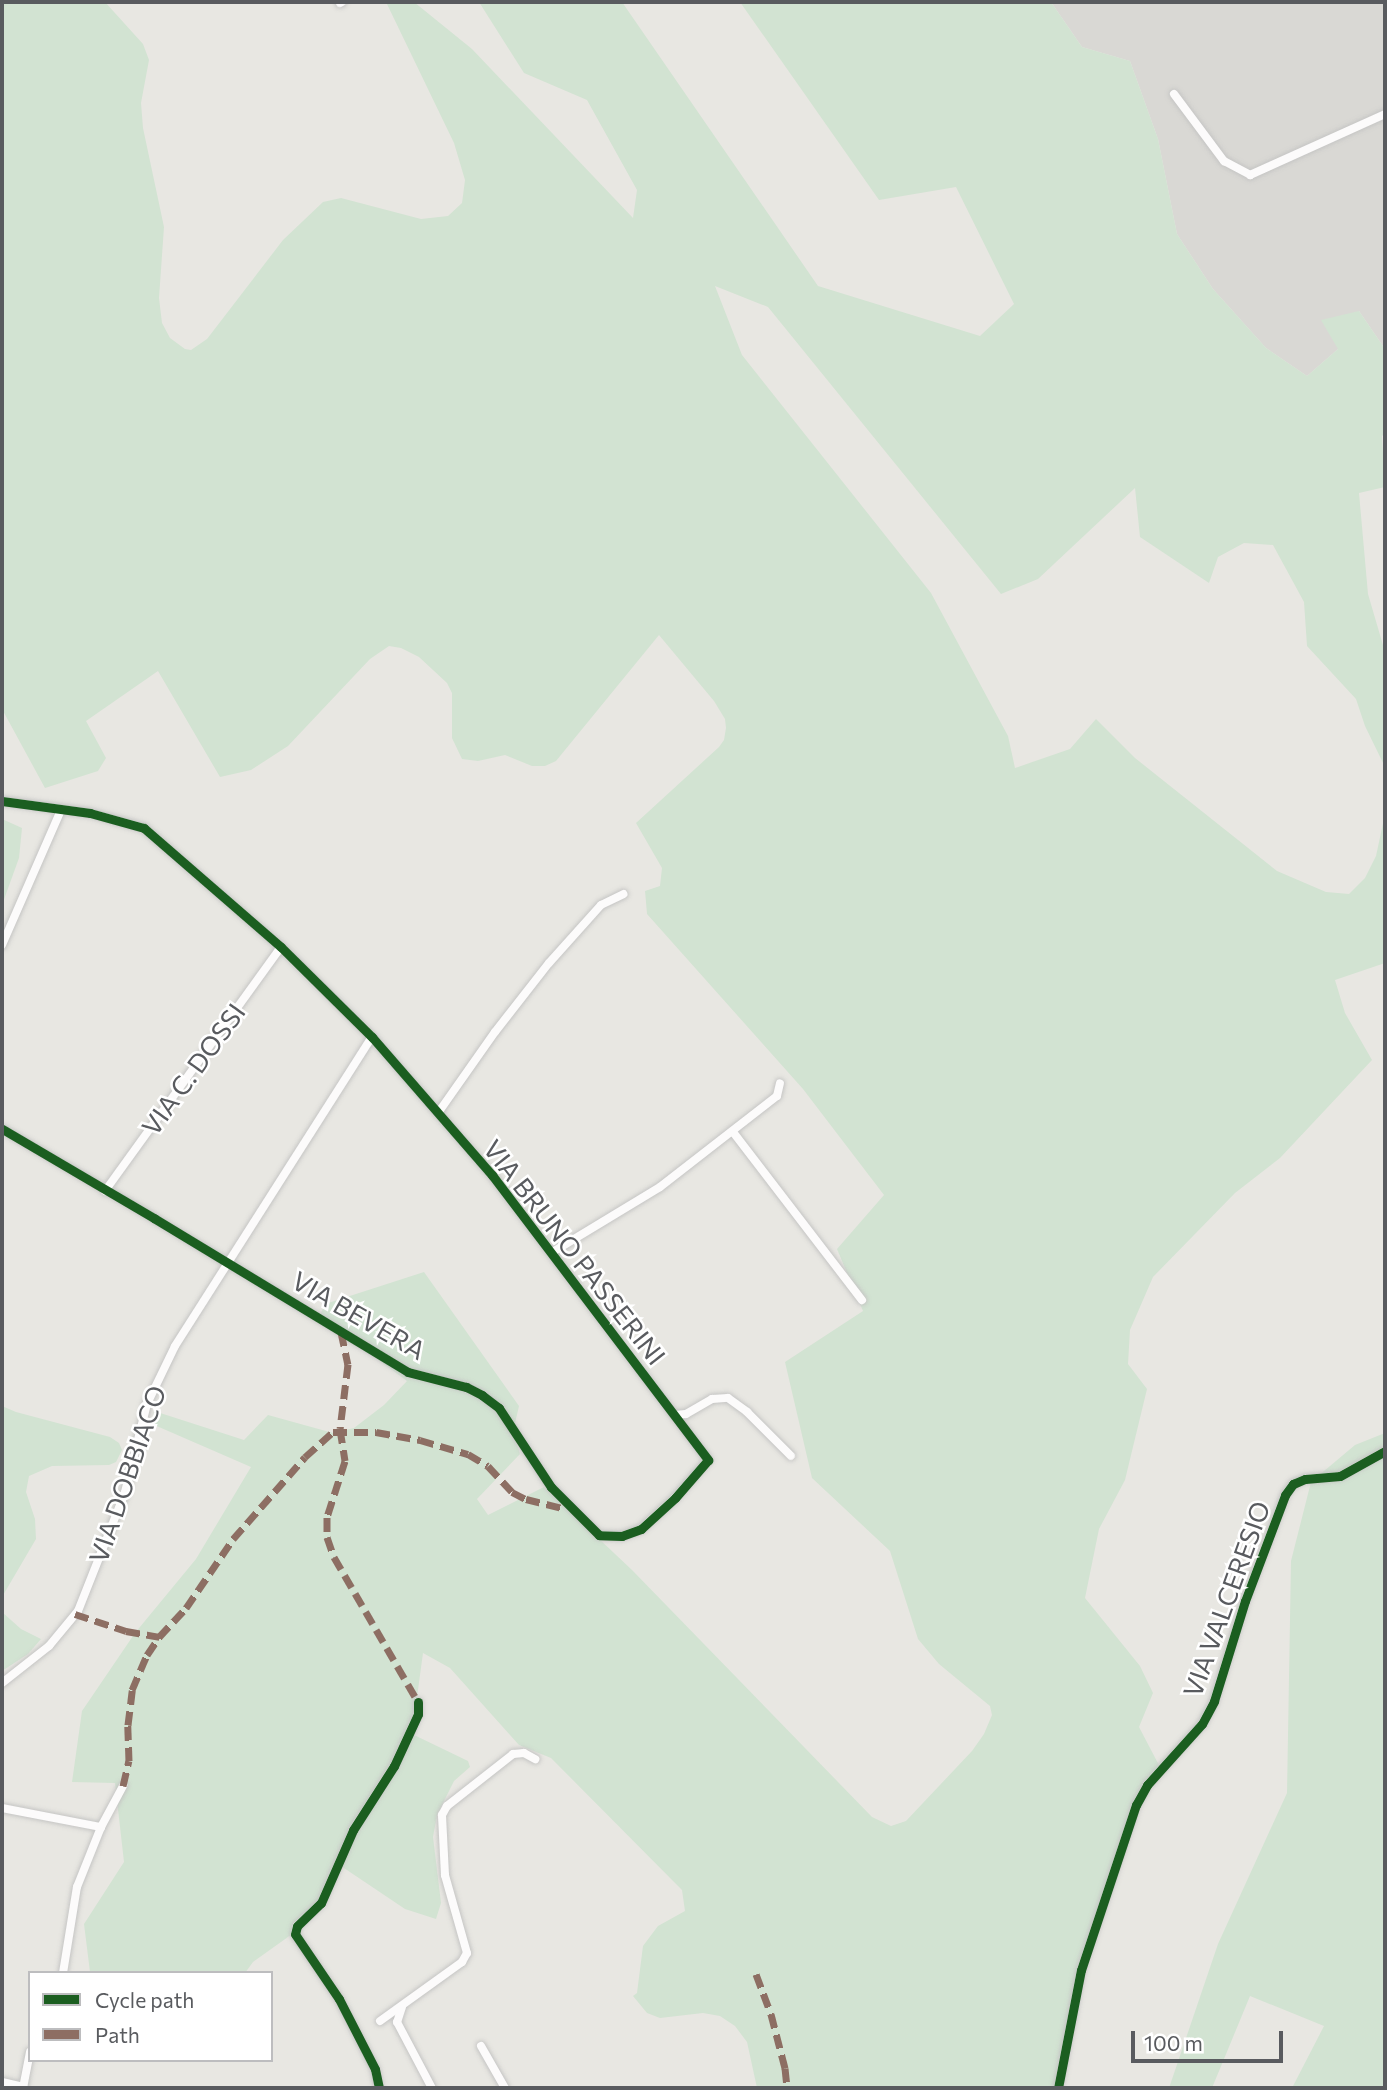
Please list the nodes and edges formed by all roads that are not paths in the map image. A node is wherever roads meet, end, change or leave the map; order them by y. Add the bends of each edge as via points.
1 (1174, 94) dead end
2 (1385, 114) edge
3 (2, 801) edge
4 (61, 810) junction
5 (624, 894) dead end
6 (2, 945) edge
7 (281, 947) junction
8 (372, 1037) junction
9 (780, 1083) dead end
10 (438, 1113) junction
11 (2, 1129) edge
12 (733, 1132) junction
13 (105, 1191) junction
14 (551, 1253) junction
15 (230, 1264) junction
16 (862, 1300) dead end
17 (674, 1415) junction
18 (1385, 1451) edge
19 (791, 1456) dead end
20 (708, 1460) joint
21 (2, 1683) edge
22 (418, 1702) dead end
23 (535, 1759) dead end
24 (123, 1786) dead end
25 (2, 1808) edge
26 (101, 1827) junction
27 (62, 1971) edge
28 (403, 2005) junction
29 (380, 2021) dead end
30 (481, 2046) dead end
31 (28, 2062) edge
32 (2, 2082) edge
33 (23, 2088) edge
34 (379, 2088) edge
35 (432, 2088) edge
36 (505, 2088) edge
37 (1058, 2088) edge

1 - 2 street via 1224,161 1250,175
3 - 4 street, VIA BRUNO PASSERINI
4 - 6 street
4 - 7 street, VIA BRUNO PASSERINI via 144,828
5 - 10 street via 601,905 549,963
7 - 8 street, VIA BRUNO PASSERINI
7 - 13 street, VIA C. DOSSI
8 - 10 street, VIA BRUNO PASSERINI
8 - 15 street, VIA DOBBIACO
9 - 12 street via 777,1096
10 - 14 street, VIA BRUNO PASSERINI
11 - 13 street
12 - 14 street via 660,1187
12 - 16 street
13 - 15 street
14 - 17 street, VIA BRUNO PASSERINI
15 - 20 street, VIA BEVERA via 408,1372 482,1395 499,1408 551,1487 599,1535 622,1536 641,1529
15 - 21 street, VIA DOBBIACO via 175,1346 147,1404 125,1492 78,1611 49,1646
17 - 19 street via 686,1414 712,1399 728,1398
17 - 20 street, VIA BRUNO PASSERINI
18 - 37 street, VIA VALCERESIO via 1340,1476 1293,1484 1285,1495 1214,1701 1202,1724 1147,1785 1136,1805 1081,1970
22 - 34 street via 418,1714 394,1766 353,1830 321,1903 295,1934 339,1999 375,2069
23 - 28 street via 513,1754 447,1806 442,1815 445,1875 467,1953 462,1962
24 - 26 street
25 - 26 street
26 - 27 street via 77,1887
28 - 29 street
28 - 35 street via 397,2022
30 - 36 street
31 - 33 street
32 - 33 street

